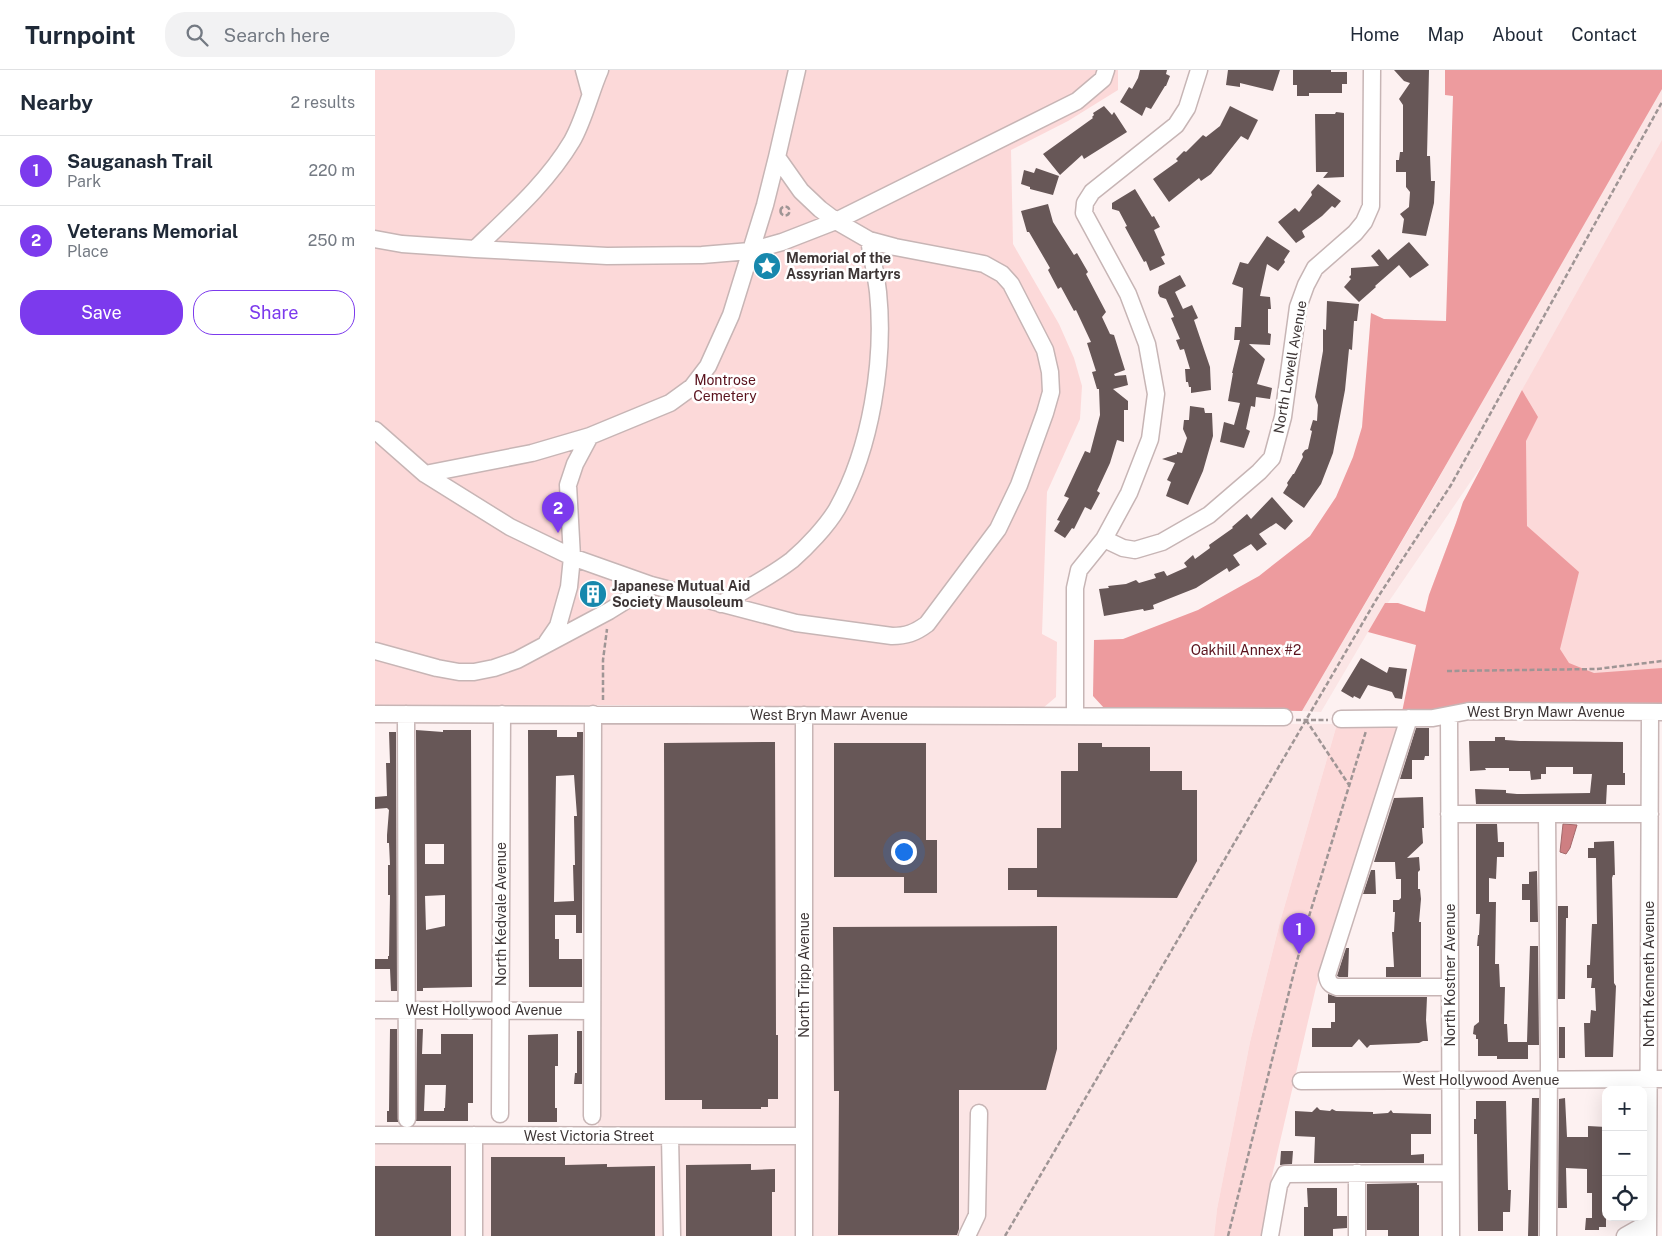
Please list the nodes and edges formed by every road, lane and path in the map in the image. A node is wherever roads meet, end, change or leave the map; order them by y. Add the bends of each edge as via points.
1 (584, 70) edge
2 (600, 70) edge
3 (797, 70) edge
4 (1106, 70) edge
5 (1199, 70) edge
6 (1372, 70) edge
7 (591, 92) junction
8 (1662, 102) edge
9 (777, 158) junction
10 (836, 221) junction
11 (375, 239) edge
12 (869, 240) junction
13 (475, 249) junction
14 (750, 251) junction
15 (375, 430) edge
16 (590, 436) junction
17 (425, 474) junction
18 (1104, 539) junction
19 (572, 557) junction
20 (651, 585) junction
21 (721, 604) junction
22 (609, 611) junction
23 (545, 644) junction
24 (375, 651) edge
25 (1662, 662) edge
26 (1447, 671) dead end
27 (1656, 712) edge
28 (375, 714) edge
29 (406, 714) junction
30 (502, 714) junction
31 (598, 714) junction
32 (804, 715) junction
33 (1449, 715) junction
34 (1075, 716) junction
35 (1283, 717) joint
36 (1370, 718) junction
37 (1409, 718) junction
38 (1306, 720) junction
39 (1336, 720) joint
40 (1349, 785) junction
41 (1656, 797) edge
42 (1449, 814) junction
43 (1547, 814) junction
44 (1650, 814) junction
45 (1450, 987) junction
46 (375, 1010) edge
47 (406, 1010) junction
48 (500, 1010) junction
49 (592, 1010) junction
50 (1655, 1079) edge
51 (1450, 1080) junction
52 (1549, 1080) junction
53 (1301, 1081) dead end
54 (979, 1113) dead end
55 (500, 1114) dead end
56 (592, 1116) dead end
57 (407, 1119) dead end
58 (375, 1135) edge
59 (474, 1135) junction
60 (670, 1136) junction
61 (804, 1136) junction
62 (1451, 1173) junction
63 (1357, 1174) junction
64 (1651, 1229) edge
65 (474, 1236) edge
66 (673, 1236) edge
67 (804, 1236) edge
68 (967, 1236) edge
69 (1005, 1236) edge
70 (1228, 1236) edge
71 (1270, 1236) edge
72 (1357, 1236) edge
73 (1451, 1236) edge
74 (1548, 1236) edge
75 (1625, 1236) edge

1 - 7 street
2 - 7 street
3 - 9 street
4 - 10 street via 1103,79 1077,101
5 - 18 street via 1187,108 1176,125 1092,192 1085,203 1084,213 1128,294 1147,344 1156,394 1150,439 1129,493
6 - 18 street, North Lowell Avenue via 1371,206 1355,233 1315,268 1305,285 1298,307 1283,417 1272,458 1209,515 1161,542 1135,550
7 - 13 street via 573,139 564,153 545,178
8 - 38 path via 1451,485 1376,600
9 - 10 street via 801,191
9 - 14 street
10 - 12 street
10 - 14 street
11 - 13 street
12 - 21 street via 878,293 879,339 875,388 865,440 851,481 836,510 791,560
12 - 21 street via 984,264 1011,284 1045,350 1051,392 1019,485 998,529 927,624 917,632 892,636 796,622
13 - 14 street via 607,256
14 - 16 street via 731,315 707,366 692,387 670,403
15 - 17 street
16 - 17 street via 532,453
16 - 19 street via 568,485
17 - 19 street via 509,527
18 - 34 street via 1079,570 1075,588
19 - 20 street
19 - 23 street via 569,587 558,626
20 - 21 street
20 - 22 street
22 - 23 street
22 - 31 path
23 - 24 street via 517,660 474,672 437,668
25 - 26 path via 1597,669
27 - 33 street, West Bryn Mawr Avenue via 1469,711
27 - 41 street, North Kenneth Avenue
28 - 29 street, West Bryn Mawr Avenue
29 - 30 street, West Bryn Mawr Avenue
29 - 47 street
30 - 31 street, West Bryn Mawr Avenue
30 - 48 street, North Kedvale Avenue
31 - 32 street, West Bryn Mawr Avenue
31 - 49 street
32 - 34 street, West Bryn Mawr Avenue
32 - 61 street, North Tripp Avenue
33 - 37 street, West Bryn Mawr Avenue
33 - 42 street, North Kostner Avenue
34 - 35 street, West Bryn Mawr Avenue
35 - 38 path via 1287,721
36 - 37 street, West Bryn Mawr Avenue
36 - 39 street, West Bryn Mawr Avenue
36 - 40 path
37 - 45 street via 1327,981 1337,987
38 - 39 path
38 - 40 path
38 - 69 path
40 - 70 path via 1294,972
41 - 44 street, North Kenneth Avenue
42 - 43 street
42 - 45 street, North Kostner Avenue
43 - 44 street
43 - 52 street
44 - 50 street, North Kenneth Avenue
45 - 51 street, North Kostner Avenue
46 - 47 street, West Hollywood Avenue
47 - 48 street, West Hollywood Avenue
47 - 57 street
48 - 49 street, West Hollywood Avenue
48 - 55 street, North Kedvale Avenue
49 - 56 street
50 - 52 street, West Hollywood Avenue
50 - 64 street, North Kenneth Avenue
51 - 52 street, West Hollywood Avenue
51 - 53 street, West Hollywood Avenue
51 - 62 street, North Kostner Avenue
52 - 74 street
54 - 68 street via 977,1215
58 - 59 street, West Victoria Street
59 - 60 street, West Victoria Street
59 - 65 street
60 - 61 street, West Victoria Street
60 - 66 street
61 - 67 street, North Tripp Avenue
62 - 63 street
62 - 73 street, North Kostner Avenue
63 - 71 street via 1285,1174 1279,1184
63 - 72 street
64 - 75 street

